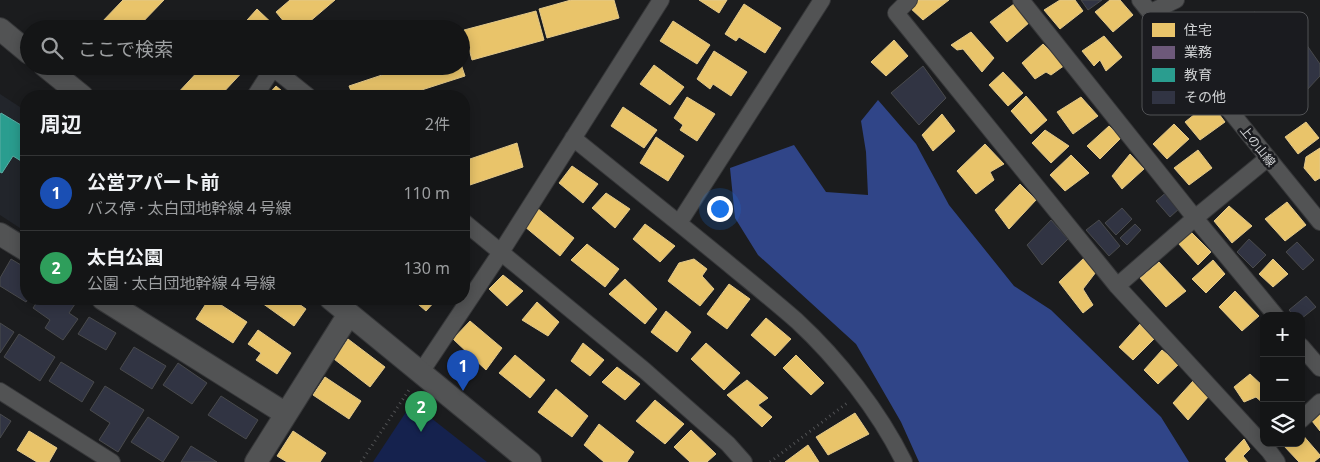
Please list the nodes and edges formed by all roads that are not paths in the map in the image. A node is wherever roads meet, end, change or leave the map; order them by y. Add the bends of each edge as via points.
1 (661, 0) edge
2 (822, 0) edge
3 (909, 0) edge
4 (1021, 0) edge
5 (1176, 0) edge
6 (1146, 6) edge
7 (0, 30) edge
8 (20, 46) edge
9 (56, 75) edge
10 (268, 75) edge
11 (282, 75) edge
12 (75, 90) edge
13 (259, 90) edge
14 (300, 90) edge
15 (1233, 115) edge
16 (573, 138) junction
17 (1268, 158) junction
18 (1195, 218) junction
19 (1320, 222) edge
20 (679, 223) junction
21 (470, 227) edge
22 (0, 234) edge
23 (20, 246) edge
24 (501, 252) junction
25 (1117, 286) junction
26 (470, 298) edge
27 (113, 305) edge
28 (338, 305) edge
29 (466, 305) edge
30 (1273, 312) edge
31 (349, 314) junction
32 (1305, 351) edge
33 (1320, 368) edge
34 (421, 372) junction
35 (0, 391) edge
36 (1320, 402) edge
37 (286, 414) junction
38 (1305, 416) edge
39 (1274, 452) edge
40 (112, 462) edge
41 (256, 462) edge
42 (530, 462) edge
43 (744, 462) edge
44 (904, 462) edge

1 - 16 street
2 - 20 street
3 - 25 street via 896,14
4 - 18 street
5 - 6 street
7 - 8 street
9 - 12 street
10 - 13 street
11 - 14 street
15 - 17 street, 上の山線
16 - 20 street
16 - 24 street
17 - 18 street
17 - 19 street, 上の山線
18 - 25 street
18 - 30 street
20 - 44 street via 796,321 830,355 861,393
21 - 24 street
22 - 23 street
24 - 26 street
24 - 43 street via 644,370
25 - 39 street
27 - 37 street
28 - 31 street
29 - 34 street
31 - 34 street
31 - 37 street
32 - 33 street
34 - 42 street
35 - 40 street
36 - 38 street
37 - 41 street

